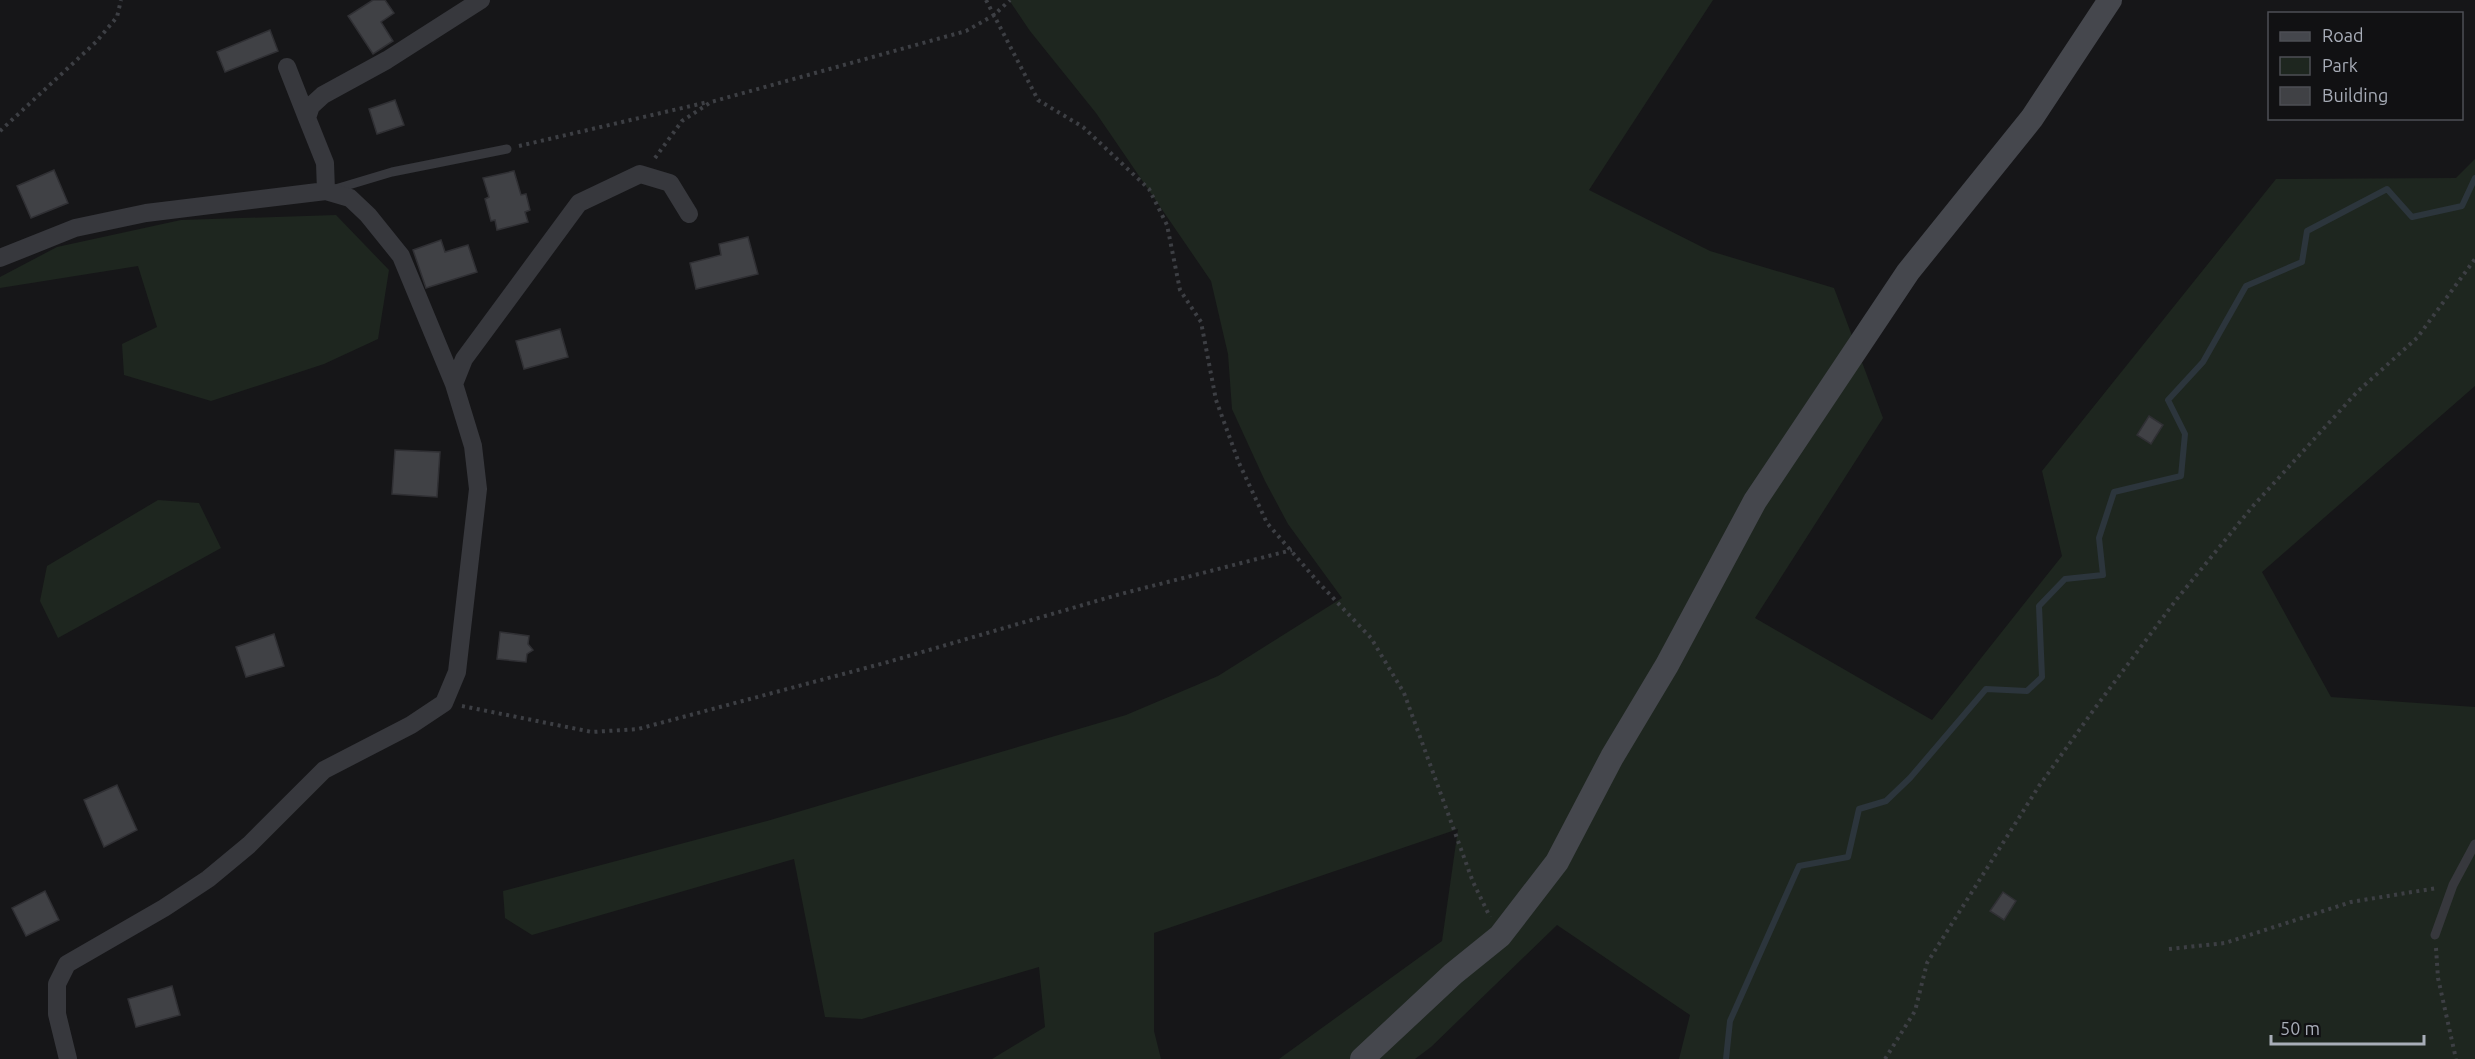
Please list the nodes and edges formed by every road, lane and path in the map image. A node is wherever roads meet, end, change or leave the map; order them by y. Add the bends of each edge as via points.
1 (122, 0) edge
2 (481, 0) edge
3 (986, 0) edge
4 (1010, 0) edge
5 (2110, 0) edge
6 (994, 15) junction
7 (288, 66) dead end
8 (711, 102) junction
9 (307, 118) junction
10 (0, 131) edge
11 (507, 149) joint
12 (640, 174) junction
13 (326, 191) junction
14 (689, 214) dead end
15 (0, 258) edge
16 (2475, 259) edge
17 (454, 384) junction
18 (1292, 550) junction
19 (444, 702) junction
20 (2475, 844) edge
21 (2452, 885) junction
22 (2435, 935) joint
23 (1500, 936) junction
24 (2169, 949) dead end
25 (68, 1059) edge
26 (1362, 1059) edge
27 (1885, 1059) edge
28 (2456, 1059) edge

1 - 10 path via 117,17 96,42
2 - 9 street via 323,95 311,106
3 - 6 path
4 - 6 path
5 - 23 street via 2032,118 1908,272 1755,501 1557,862
6 - 8 path via 966,31
6 - 18 path via 1038,100 1083,127 1149,189 1167,225 1180,290 1201,322 1216,400 1239,463 1267,524
7 - 9 street
8 - 11 path
8 - 12 path via 682,121
9 - 13 street via 324,163
11 - 13 lane via 392,172
12 - 14 street via 670,183
12 - 17 street via 579,203 464,359
13 - 15 street via 147,213 75,228
13 - 17 street via 350,198 401,256
16 - 27 path via 2417,338 2358,391 2253,506 2095,708 2039,786 1927,963 1915,1011
17 - 19 street via 473,446 478,489 458,672
18 - 19 path via 638,729 592,732
18 - 23 path via 1371,638 1404,693 1473,882
19 - 25 street via 411,725 324,770 249,845 208,879 66,964 57,984 57,1014
20 - 21 lane
21 - 22 lane
21 - 24 path via 2350,902 2225,943
22 - 28 path via 2438,978
23 - 26 street

